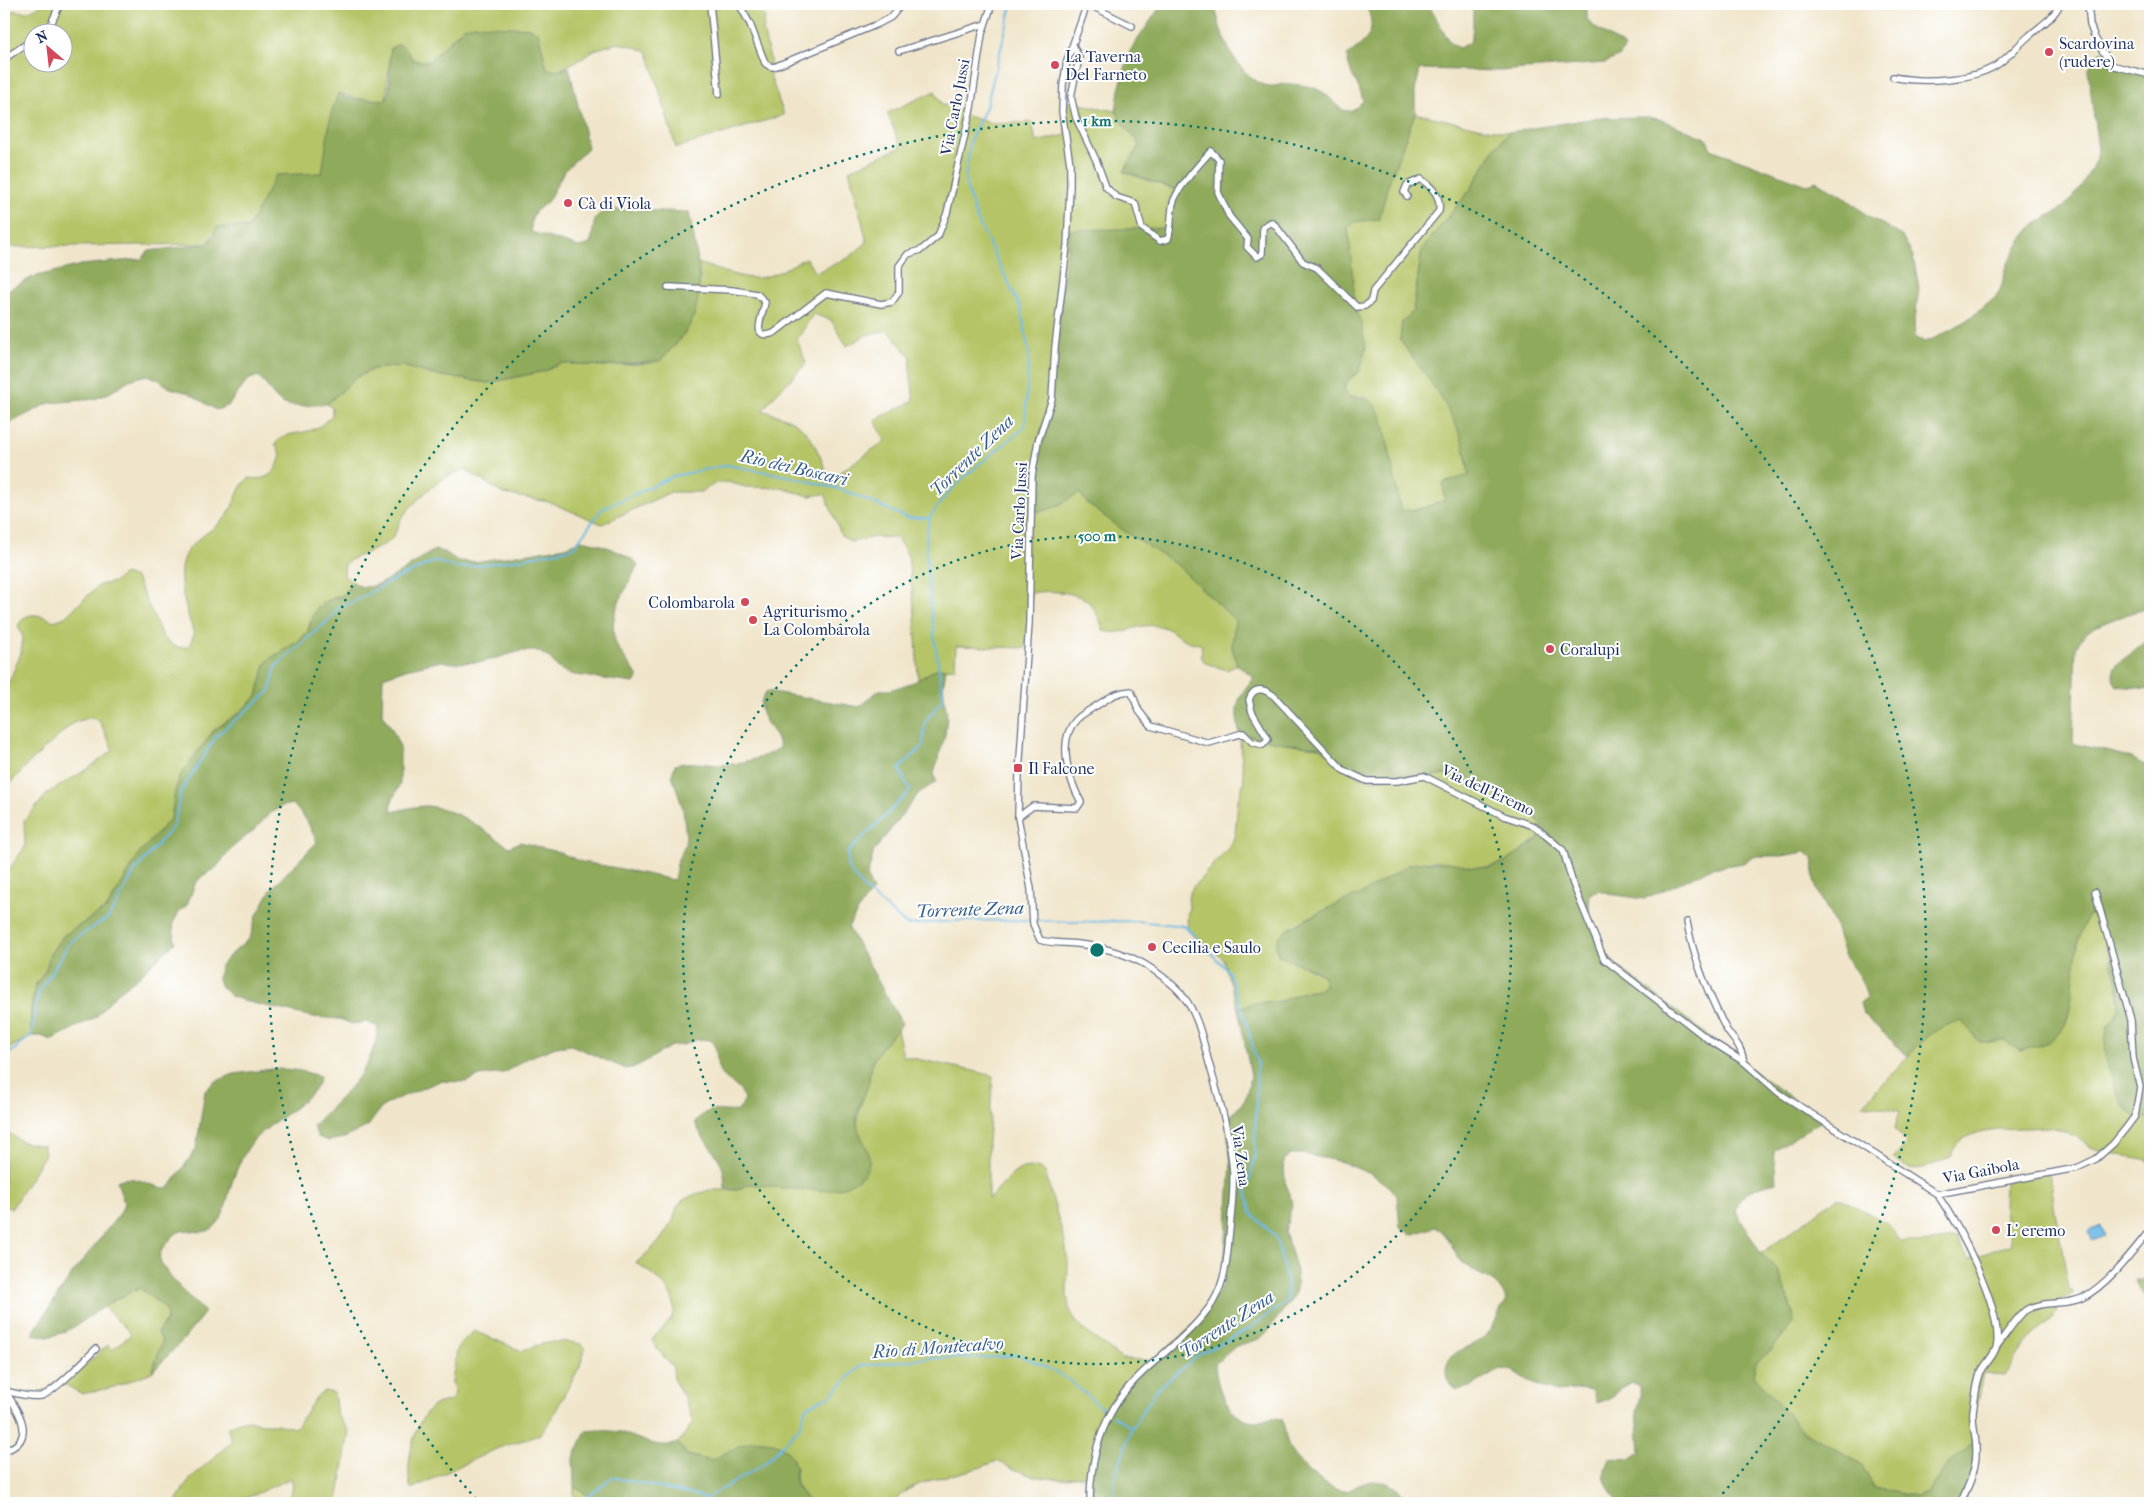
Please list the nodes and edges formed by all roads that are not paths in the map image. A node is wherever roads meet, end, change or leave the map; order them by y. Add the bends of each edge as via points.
1 (60, 4) edge
2 (710, 4) edge
3 (739, 4) edge
4 (902, 4) edge
5 (992, 4) edge
6 (1089, 4) edge
7 (2060, 4) edge
8 (2088, 4) edge
9 (52, 22) edge
10 (985, 24) junction
11 (1132, 26) dead end
12 (1073, 44) junction
13 (22, 47) edge
14 (900, 51) dead end
15 (4, 59) edge
16 (2150, 74) edge
17 (1893, 77) dead end
18 (719, 94) dead end
19 (1407, 196) dead end
20 (668, 287) dead end
21 (1018, 817) junction
22 (2095, 892) dead end
23 (1032, 905) joint
24 (1687, 922) dead end
25 (1744, 1062) junction
26 (1937, 1194) junction
27 (2150, 1230) edge
28 (1997, 1346) junction
29 (96, 1349) dead end
30 (4, 1390) edge
31 (4, 1451) edge
32 (1090, 1503) edge
33 (1960, 1503) edge

1 - 9 street
2 - 18 street
3 - 4 street via 765,63 774,67 878,24 891,17
5 - 10 street, Via Carlo Jussi
6 - 11 street
6 - 12 street, Via Carlo Jussi
7 - 17 street via 2057,12 1997,65 1974,76 1934,80
8 - 16 street via 2090,26 2111,64
10 - 14 street
10 - 20 street, Via Carlo Jussi via 971,108 947,213 938,236 921,250 908,254 899,266 899,292 892,302 881,304 826,293 768,335 759,329 765,302 757,294
12 - 19 street via 1079,58 1071,97 1076,118 1106,186 1116,197 1135,203 1142,228 1160,241 1168,239 1173,202 1189,176 1211,151 1219,160 1218,192 1229,216 1248,239 1247,247 1257,257 1262,254 1263,227 1270,222 1302,262 1317,268 1357,307 1365,306 1371,301 1373,291 1439,211 1440,201 1433,188 1421,179 1407,185 1404,192
12 - 21 street, Via Carlo Jussi via 1063,85 1062,112 1070,164 1067,246 1052,399 1038,441 1032,476 1029,623
13 - 15 street
21 - 23 street, Via Carlo Jussi via 1032,889
21 - 25 street, Via dell'Eremo via 1033,806 1076,808 1081,802 1066,763 1068,735 1076,719 1119,692 1130,691 1139,711 1151,726 1209,742 1243,733 1252,742 1263,745 1268,739 1252,712 1249,700 1253,692 1262,689 1274,696 1343,770 1367,781 1397,781 1424,776 1504,816 1534,826 1563,850 1573,884 1604,959
22 - 26 street, Via Gaibola via 2131,1020 2133,1058 2140,1087 2135,1116 2113,1144 2096,1159 2077,1168
23 - 32 street, Via Zena via 1033,924 1040,940 1051,944 1103,948 1136,959 1153,969 1183,996 1193,1012 1208,1061 1233,1173 1223,1284 1200,1320 1141,1374 1116,1404 1097,1444 1090,1476
24 - 25 street, Via Gaibola via 1699,968 1723,1023 1742,1049
25 - 26 street, Via Gaibola via 1779,1093
26 - 28 street via 1969,1250 1994,1315
27 - 28 street via 2102,1283 2082,1298 2025,1310
28 - 33 street via 1981,1373 1977,1387 1972,1427 1976,1452 1971,1481
29 - 30 street via 42,1396
30 - 31 street via 18,1411 23,1434 16,1446

